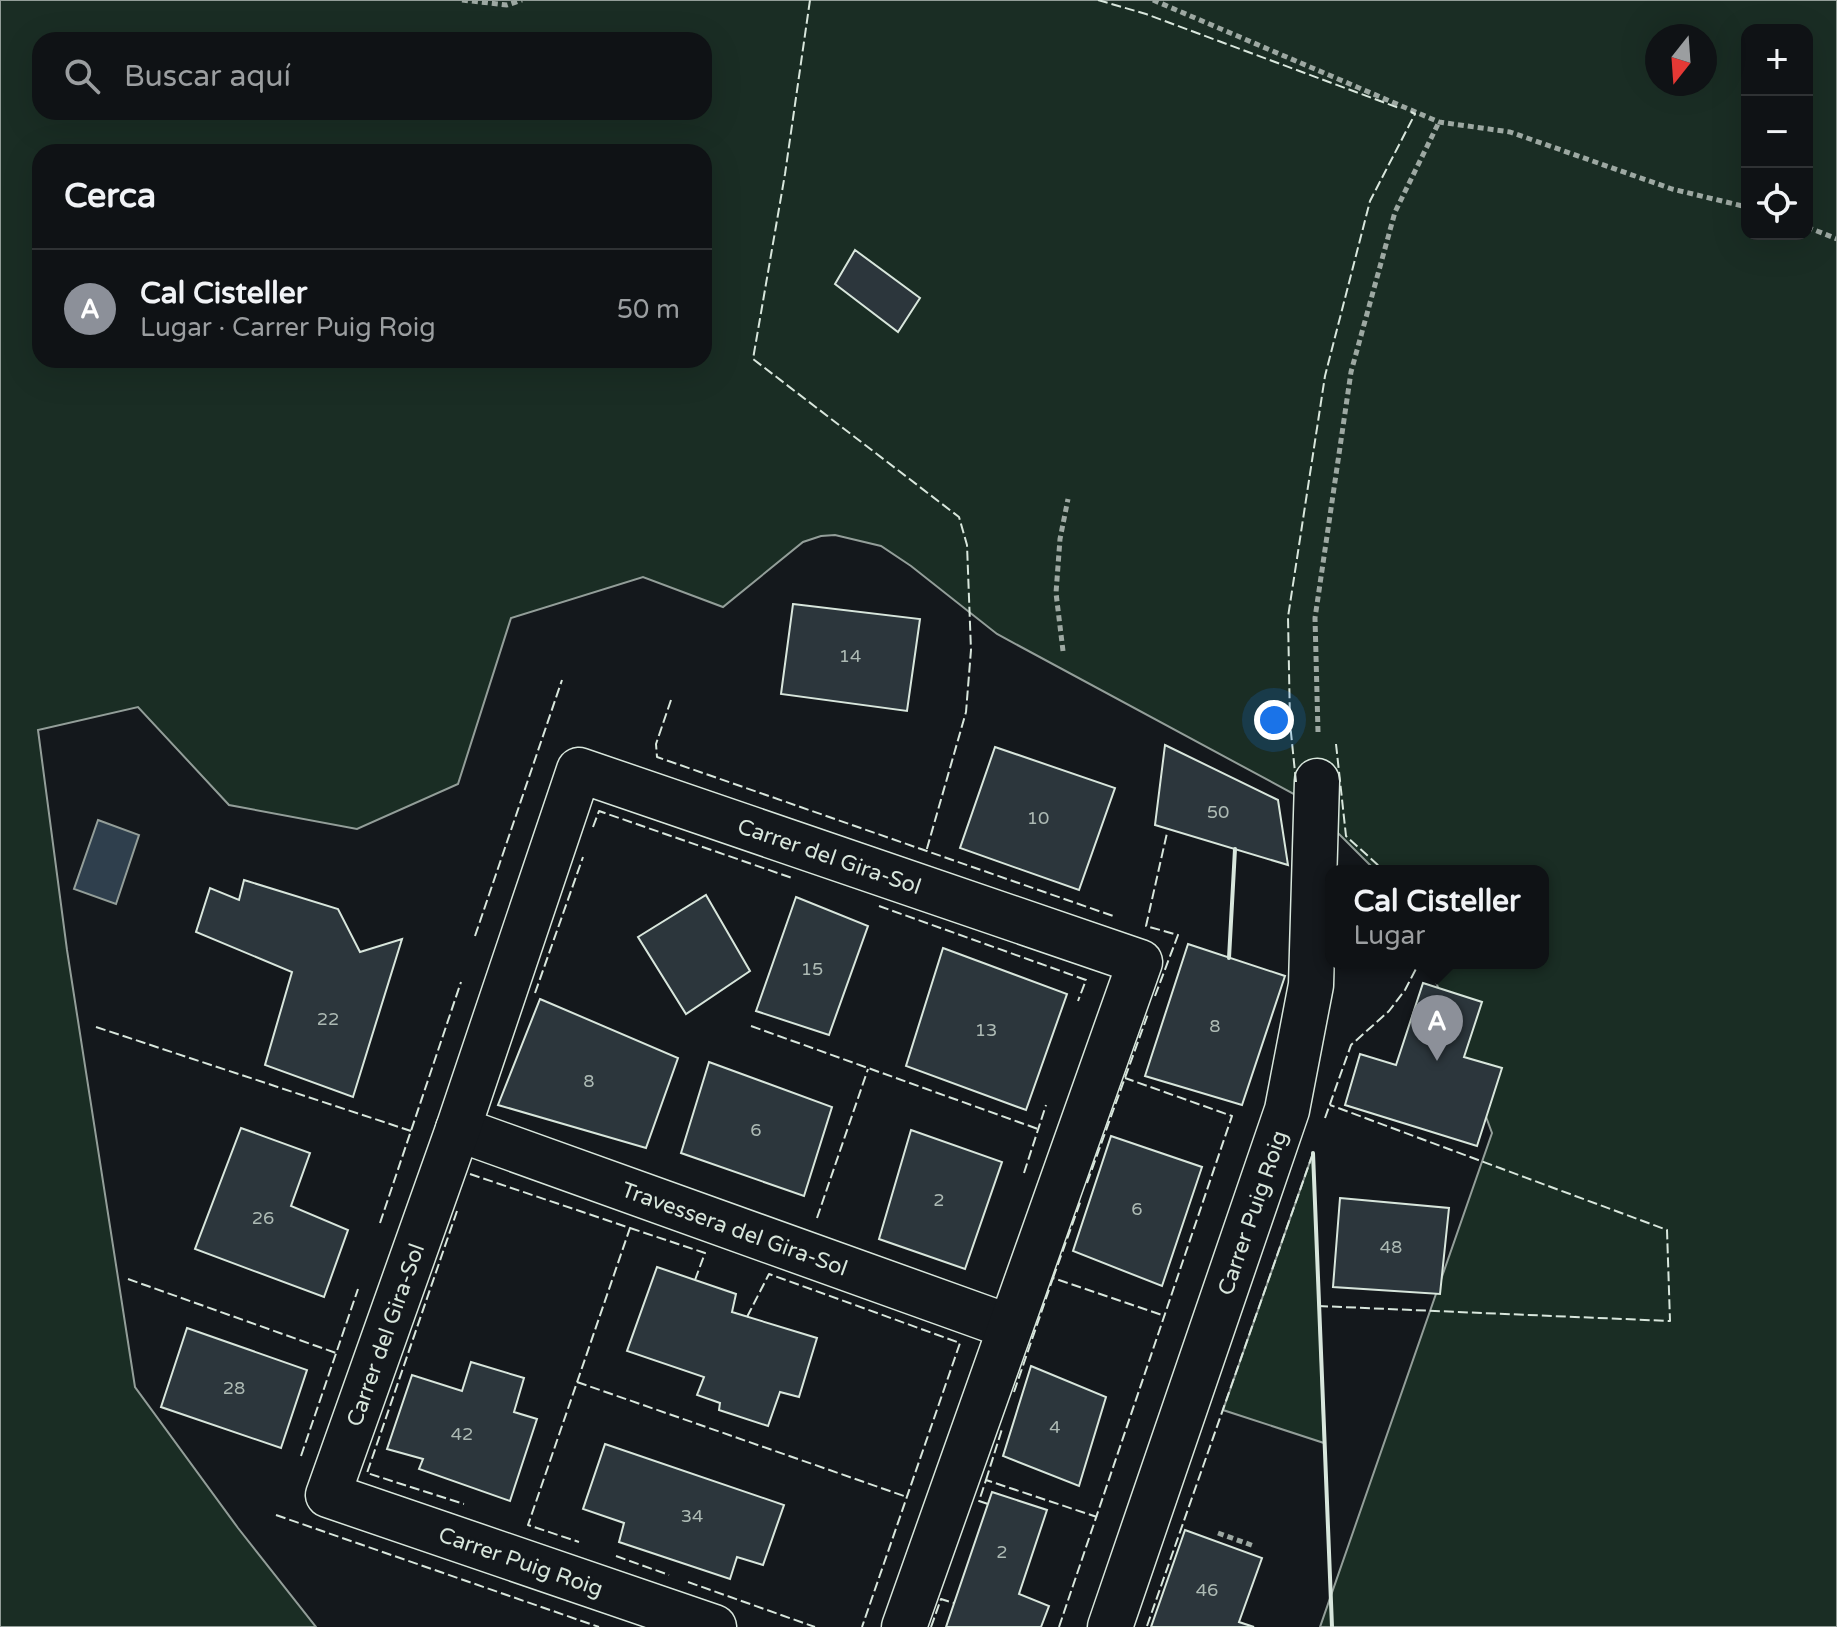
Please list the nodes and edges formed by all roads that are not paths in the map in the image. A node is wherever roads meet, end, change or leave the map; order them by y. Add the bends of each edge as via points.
1 (1317, 781) road end
2 (1321, 949) edge
3 (458, 1129) junction
4 (1010, 1327) junction
5 (328, 1495) joint
6 (714, 1627) edge
7 (904, 1627) edge
8 (1110, 1627) edge

1 - 2 street, Carrer Puig Roig
2 - 8 street, Carrer Puig Roig via 1287,1110
3 - 4 street, Travessera del Gira-Sol
3 - 4 street, Carrer del Gira-Sol via 579,770 1140,962
3 - 5 street, Carrer del Gira-Sol
4 - 7 street, Carrer del Gira-Sol
5 - 6 street, Carrer Puig Roig

